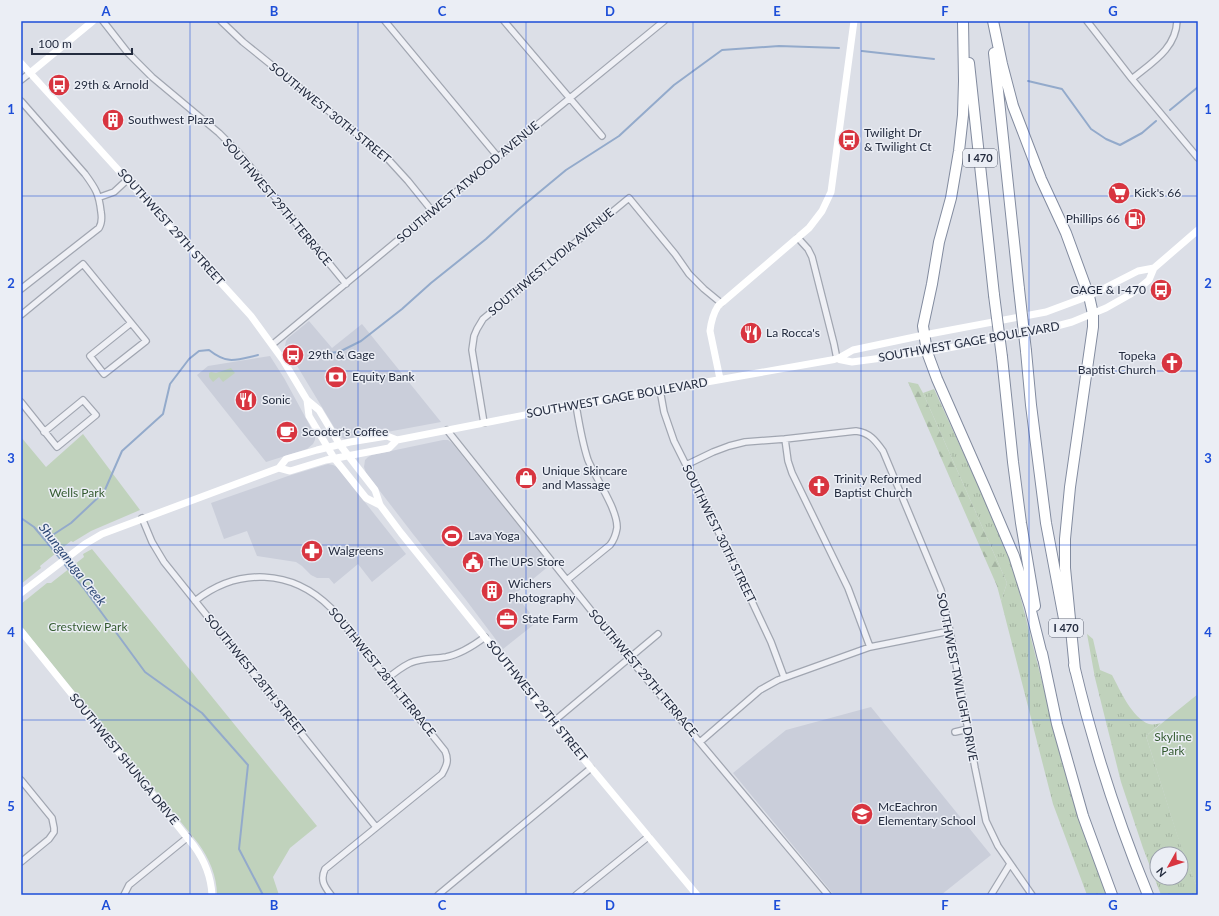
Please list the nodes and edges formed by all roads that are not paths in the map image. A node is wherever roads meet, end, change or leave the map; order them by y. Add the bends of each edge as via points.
1 (93, 21) edge
2 (103, 21) edge
3 (221, 21) edge
4 (385, 21) edge
5 (504, 21) edge
6 (664, 21) edge
7 (854, 21) edge
8 (964, 21) edge
9 (992, 21) edge
10 (1177, 21) edge
11 (1087, 23) edge
12 (21, 63) edge
13 (30, 73) junction
14 (1132, 79) junction
15 (21, 80) edge
16 (570, 98) junction
17 (21, 101) edge
18 (602, 136) dead end
19 (1197, 153) edge
20 (498, 157) junction
21 (127, 180) junction
22 (100, 197) junction
23 (433, 212) junction
24 (1198, 230) edge
25 (798, 238) junction
26 (1154, 268) junction
27 (346, 284) junction
28 (21, 289) edge
29 (1089, 296) junction
30 (721, 303) junction
31 (1092, 314) junction
32 (21, 315) edge
33 (131, 323) junction
34 (924, 335) junction
35 (273, 344) junction
36 (927, 352) junction
37 (837, 358) junction
38 (720, 379) junction
39 (660, 390) junction
40 (307, 400) junction
41 (21, 402) edge
42 (576, 405) junction
43 (484, 423) junction
44 (446, 430) junction
45 (44, 432) junction
46 (785, 439) junction
47 (397, 440) junction
48 (340, 445) junction
49 (327, 448) junction
50 (348, 456) junction
51 (334, 458) junction
52 (686, 465) junction
53 (279, 468) junction
54 (380, 506) junction
55 (142, 518) junction
56 (567, 580) junction
57 (21, 594) edge
58 (195, 601) junction
59 (950, 631) junction
60 (21, 632) edge
61 (658, 634) dead end
62 (485, 637) junction
63 (870, 647) junction
64 (629, 658) junction
65 (1043, 659) junction
66 (1076, 670) junction
67 (784, 677) junction
68 (387, 679) junction
69 (553, 722) junction
70 (968, 729) junction
71 (955, 732) dead end
72 (700, 742) junction
73 (591, 768) junction
74 (21, 780) edge
75 (376, 827) junction
76 (188, 837) junction
77 (648, 837) junction
78 (21, 862) edge
79 (1010, 864) junction
80 (124, 895) edge
81 (212, 895) edge
82 (331, 895) edge
83 (438, 895) edge
84 (576, 895) edge
85 (697, 895) edge
86 (828, 895) edge
87 (990, 895) edge
88 (1032, 895) edge
89 (1112, 895) edge
90 (1148, 895) edge

1 - 13 main road
2 - 27 street, SOUTHWEST 29TH TERRACE via 128,53 152,77 239,153
3 - 23 street, SOUTHWEST 30TH STREET via 243,42 387,158
4 - 20 street
5 - 16 street
6 - 16 street, SOUTHWEST ATWOOD AVENUE
7 - 25 main road via 831,192 818,217
8 - 34 highway via 963,115 959,151 923,326
8 - 65 highway, I 470, bridge via 1013,462
9 - 29 highway via 1018,121 1066,233
9 - 66 highway, I 470, bridge via 1031,405 1046,523
10 - 14 street via 1176,32 1170,46
11 - 14 street
12 - 13 main road, SOUTHWEST 29TH STREET
13 - 15 street
13 - 21 main road, SOUTHWEST 29TH STREET
14 - 19 street
16 - 18 street
16 - 20 street, SOUTHWEST ATWOOD AVENUE
17 - 22 street via 85,174
20 - 23 street, SOUTHWEST ATWOOD AVENUE
21 - 22 street via 114,192
21 - 35 main road, SOUTHWEST 29TH STREET via 247,311
22 - 28 street via 102,220 99,228
23 - 27 street, SOUTHWEST ATWOOD AVENUE
24 - 26 main road, SOUTHWEST GAGE BOULEVARD
25 - 30 main road
25 - 37 street via 812,257
26 - 29 main road, SOUTHWEST GAGE BOULEVARD via 1138,271
26 - 31 main road, SOUTHWEST GAGE BOULEVARD via 1149,280 1129,296
27 - 35 street, SOUTHWEST ATWOOD AVENUE
29 - 31 highway
29 - 34 main road, SOUTHWEST GAGE BOULEVARD via 1033,315
30 - 38 main road via 712,317 710,331
30 - 43 street, SOUTHWEST LYDIA AVENUE via 689,274 629,198 480,323 474,336 472,350
31 - 36 main road, SOUTHWEST GAGE BOULEVARD via 1038,331
31 - 66 highway via 1093,327 1065,540 1065,568
32 - 33 street via 83,264
33 - 33 street via 146,341 104,374 90,356
34 - 36 highway
34 - 37 main road, SOUTHWEST GAGE BOULEVARD via 852,350
35 - 40 main road, SOUTHWEST 29TH STREET
36 - 37 main road, SOUTHWEST GAGE BOULEVARD via 852,362
36 - 65 highway via 1014,556
37 - 38 main road, SOUTHWEST GAGE BOULEVARD
38 - 39 main road, SOUTHWEST GAGE BOULEVARD
39 - 42 main road, SOUTHWEST GAGE BOULEVARD
39 - 52 street, SOUTHWEST 30TH STREET via 670,433
40 - 48 main road, SOUTHWEST 29TH STREET via 319,410
40 - 49 main road, SOUTHWEST 29TH STREET via 309,416
41 - 45 street
42 - 43 main road, SOUTHWEST GAGE BOULEVARD
42 - 56 street via 588,461 613,510 617,528 610,545
43 - 44 main road, SOUTHWEST GAGE BOULEVARD
44 - 47 main road, SOUTHWEST GAGE BOULEVARD
44 - 56 street, SOUTHWEST 29TH TERRACE
45 - 45 street via 83,400 96,415 57,447
46 - 52 street, SOUTHWEST TWILIGHT DRIVE via 756,440 729,446
46 - 59 street, SOUTHWEST TWILIGHT DRIVE via 856,431 867,434 876,441 883,451 941,590
46 - 63 street via 792,473 848,588
47 - 48 main road, SOUTHWEST GAGE BOULEVARD via 387,436
47 - 50 main road, SOUTHWEST GAGE BOULEVARD via 389,448
48 - 49 main road, SOUTHWEST GAGE BOULEVARD
48 - 50 main road, SOUTHWEST 29TH STREET
49 - 51 main road, SOUTHWEST 29TH STREET
49 - 53 main road, SOUTHWEST GAGE BOULEVARD via 286,459
50 - 51 main road, SOUTHWEST GAGE BOULEVARD
50 - 54 main road, SOUTHWEST 29TH STREET via 375,490
51 - 53 main road, SOUTHWEST GAGE BOULEVARD via 290,471
51 - 54 main road, SOUTHWEST 29TH STREET via 366,498
52 - 67 street, SOUTHWEST 30TH STREET
53 - 55 main road, SOUTHWEST GAGE BOULEVARD
54 - 62 main road, SOUTHWEST 29TH STREET
55 - 57 main road, SOUTHWEST GAGE BOULEVARD via 102,534 85,544
55 - 58 street, SOUTHWEST 28TH STREET via 164,562
56 - 64 street, SOUTHWEST 29TH TERRACE
58 - 68 street, SOUTHWEST 28TH TERRACE via 227,582 243,578 270,578 297,584 315,594 331,608
58 - 75 street, SOUTHWEST 28TH STREET
59 - 63 street
59 - 70 street, SOUTHWEST TWILIGHT DRIVE
60 - 76 main road, SOUTHWEST SHUNGA DRIVE
61 - 64 street
62 - 68 street via 456,654 410,663
62 - 69 main road, SOUTHWEST 29TH STREET
63 - 67 street
64 - 69 street
64 - 72 street, SOUTHWEST 29TH TERRACE
65 - 89 highway, I 470 via 1057,724 1083,816
66 - 90 highway, I 470 via 1108,784
67 - 72 street via 760,690
68 - 75 street, SOUTHWEST 28TH TERRACE via 445,751 448,762 442,774
69 - 73 main road, SOUTHWEST 29TH STREET
70 - 71 street
70 - 79 street, SOUTHWEST TWILIGHT DRIVE via 986,821
72 - 86 street, SOUTHWEST 29TH TERRACE
73 - 77 main road, SOUTHWEST 29TH STREET
73 - 83 street
74 - 78 street via 54,823 49,840
75 - 82 street via 325,870 322,881
76 - 80 street via 129,885
76 - 81 main road, SOUTHWEST SHUNGA DRIVE via 206,865
77 - 84 street
77 - 85 main road, SOUTHWEST 29TH STREET
79 - 87 street
79 - 88 street, SOUTHWEST TWILIGHT DRIVE

